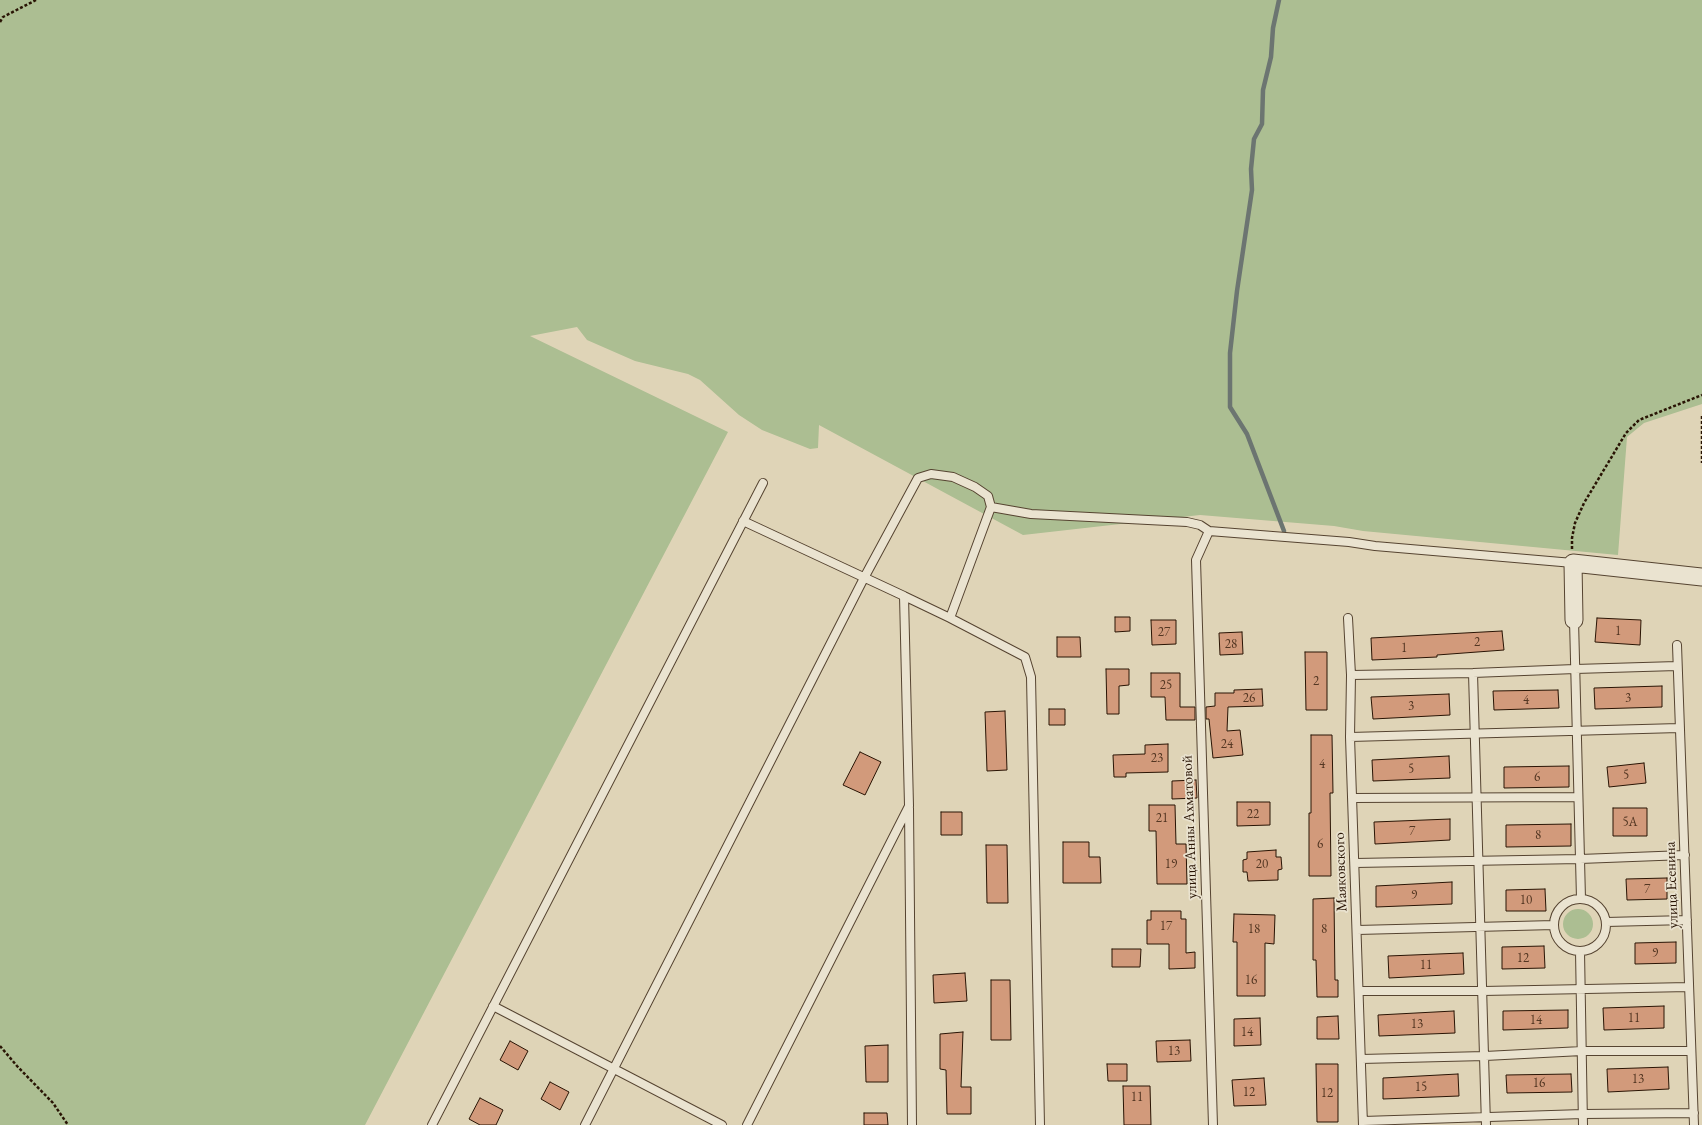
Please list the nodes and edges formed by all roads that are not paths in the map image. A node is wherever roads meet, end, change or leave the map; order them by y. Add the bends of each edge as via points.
1 (763, 483) dead end
2 (991, 507) junction
3 (743, 521) junction
4 (1209, 531) junction
5 (1573, 563) junction
6 (864, 578) junction
7 (1702, 578) edge
8 (904, 596) junction
9 (950, 618) junction
10 (1348, 618) dead end
11 (1574, 620) joint
12 (1677, 645) dead end
13 (1677, 666) junction
14 (1575, 668) junction
15 (1473, 673) junction
16 (1351, 675) junction
17 (1679, 728) junction
18 (1576, 730) junction
19 (1474, 734) junction
20 (1350, 737) junction
21 (1578, 797) junction
22 (1352, 798) junction
23 (1476, 798) junction
24 (908, 806) junction
25 (1685, 855) junction
26 (1580, 859) junction
27 (1478, 861) junction
28 (1355, 863) junction
29 (1581, 899) junction
30 (1687, 920) junction
31 (1606, 922) junction
32 (1554, 925) junction
33 (1481, 928) junction
34 (1357, 930) junction
35 (1580, 950) junction
36 (1689, 986) junction
37 (1580, 989) junction
38 (1359, 991) junction
39 (1483, 991) junction
40 (493, 1006) junction
41 (1582, 1051) junction
42 (1691, 1051) junction
43 (1485, 1056) junction
44 (1361, 1059) junction
45 (614, 1068) junction
46 (1694, 1113) junction
47 (1583, 1114) junction
48 (1486, 1122) edge
49 (1363, 1123) edge
50 (432, 1125) edge
51 (585, 1125) edge
52 (722, 1125) edge
53 (747, 1125) edge
54 (912, 1125) edge
55 (1040, 1125) edge
56 (1213, 1125) edge
57 (1583, 1125) edge
58 (1694, 1125) edge

1 - 3 lane
2 - 4 lane via 1031,514 1187,522 1200,525
2 - 6 lane via 988,496 953,477 931,474 918,478
2 - 9 lane
3 - 6 lane
3 - 40 lane
4 - 5 lane
4 - 56 lane, улица Анны Ахматовой via 1196,560
5 - 7 street
5 - 11 street
6 - 8 lane
6 - 45 lane
8 - 9 lane
8 - 24 lane
9 - 55 lane via 1025,657 1031,677
10 - 16 lane, Маяковского
11 - 14 lane
12 - 13 lane, улица Есенина
13 - 14 lane
13 - 17 lane, улица Есенина
14 - 15 lane
14 - 18 lane
15 - 16 lane
15 - 19 lane
16 - 20 lane, Маяковского
17 - 18 lane
17 - 25 lane, улица Есенина
18 - 19 lane
18 - 21 lane
19 - 20 lane
19 - 23 lane
20 - 22 lane, Маяковского
21 - 23 lane
21 - 26 lane
22 - 23 lane
22 - 28 lane, Маяковского
23 - 27 lane
24 - 53 lane
24 - 54 lane
25 - 26 lane
25 - 30 lane, улица Есенина
26 - 27 lane
26 - 29 lane
27 - 28 lane
27 - 33 lane
28 - 34 lane, Маяковского
29 - 31 lane via 1588,900 1600,908
29 - 32 lane via 1574,899 1562,906 1557,912
30 - 31 lane
30 - 36 lane, улица Есенина
31 - 35 lane via 1602,939 1592,947
32 - 33 lane
32 - 35 lane via 1555,933 1562,943
33 - 34 lane
33 - 39 lane
34 - 38 lane, Маяковского
35 - 37 lane
36 - 37 lane
36 - 42 lane, улица Есенина
37 - 39 lane
37 - 41 lane
38 - 39 lane
38 - 44 lane, Маяковского
39 - 43 lane
40 - 45 lane
40 - 50 lane
41 - 42 lane
41 - 43 lane
41 - 47 lane
42 - 46 lane, улица Есенина
43 - 44 lane
43 - 48 lane
44 - 49 lane, Маяковского
45 - 51 lane
45 - 52 lane
46 - 47 lane
46 - 58 lane, улица Есенина
47 - 48 lane
47 - 57 lane
48 - 49 lane

